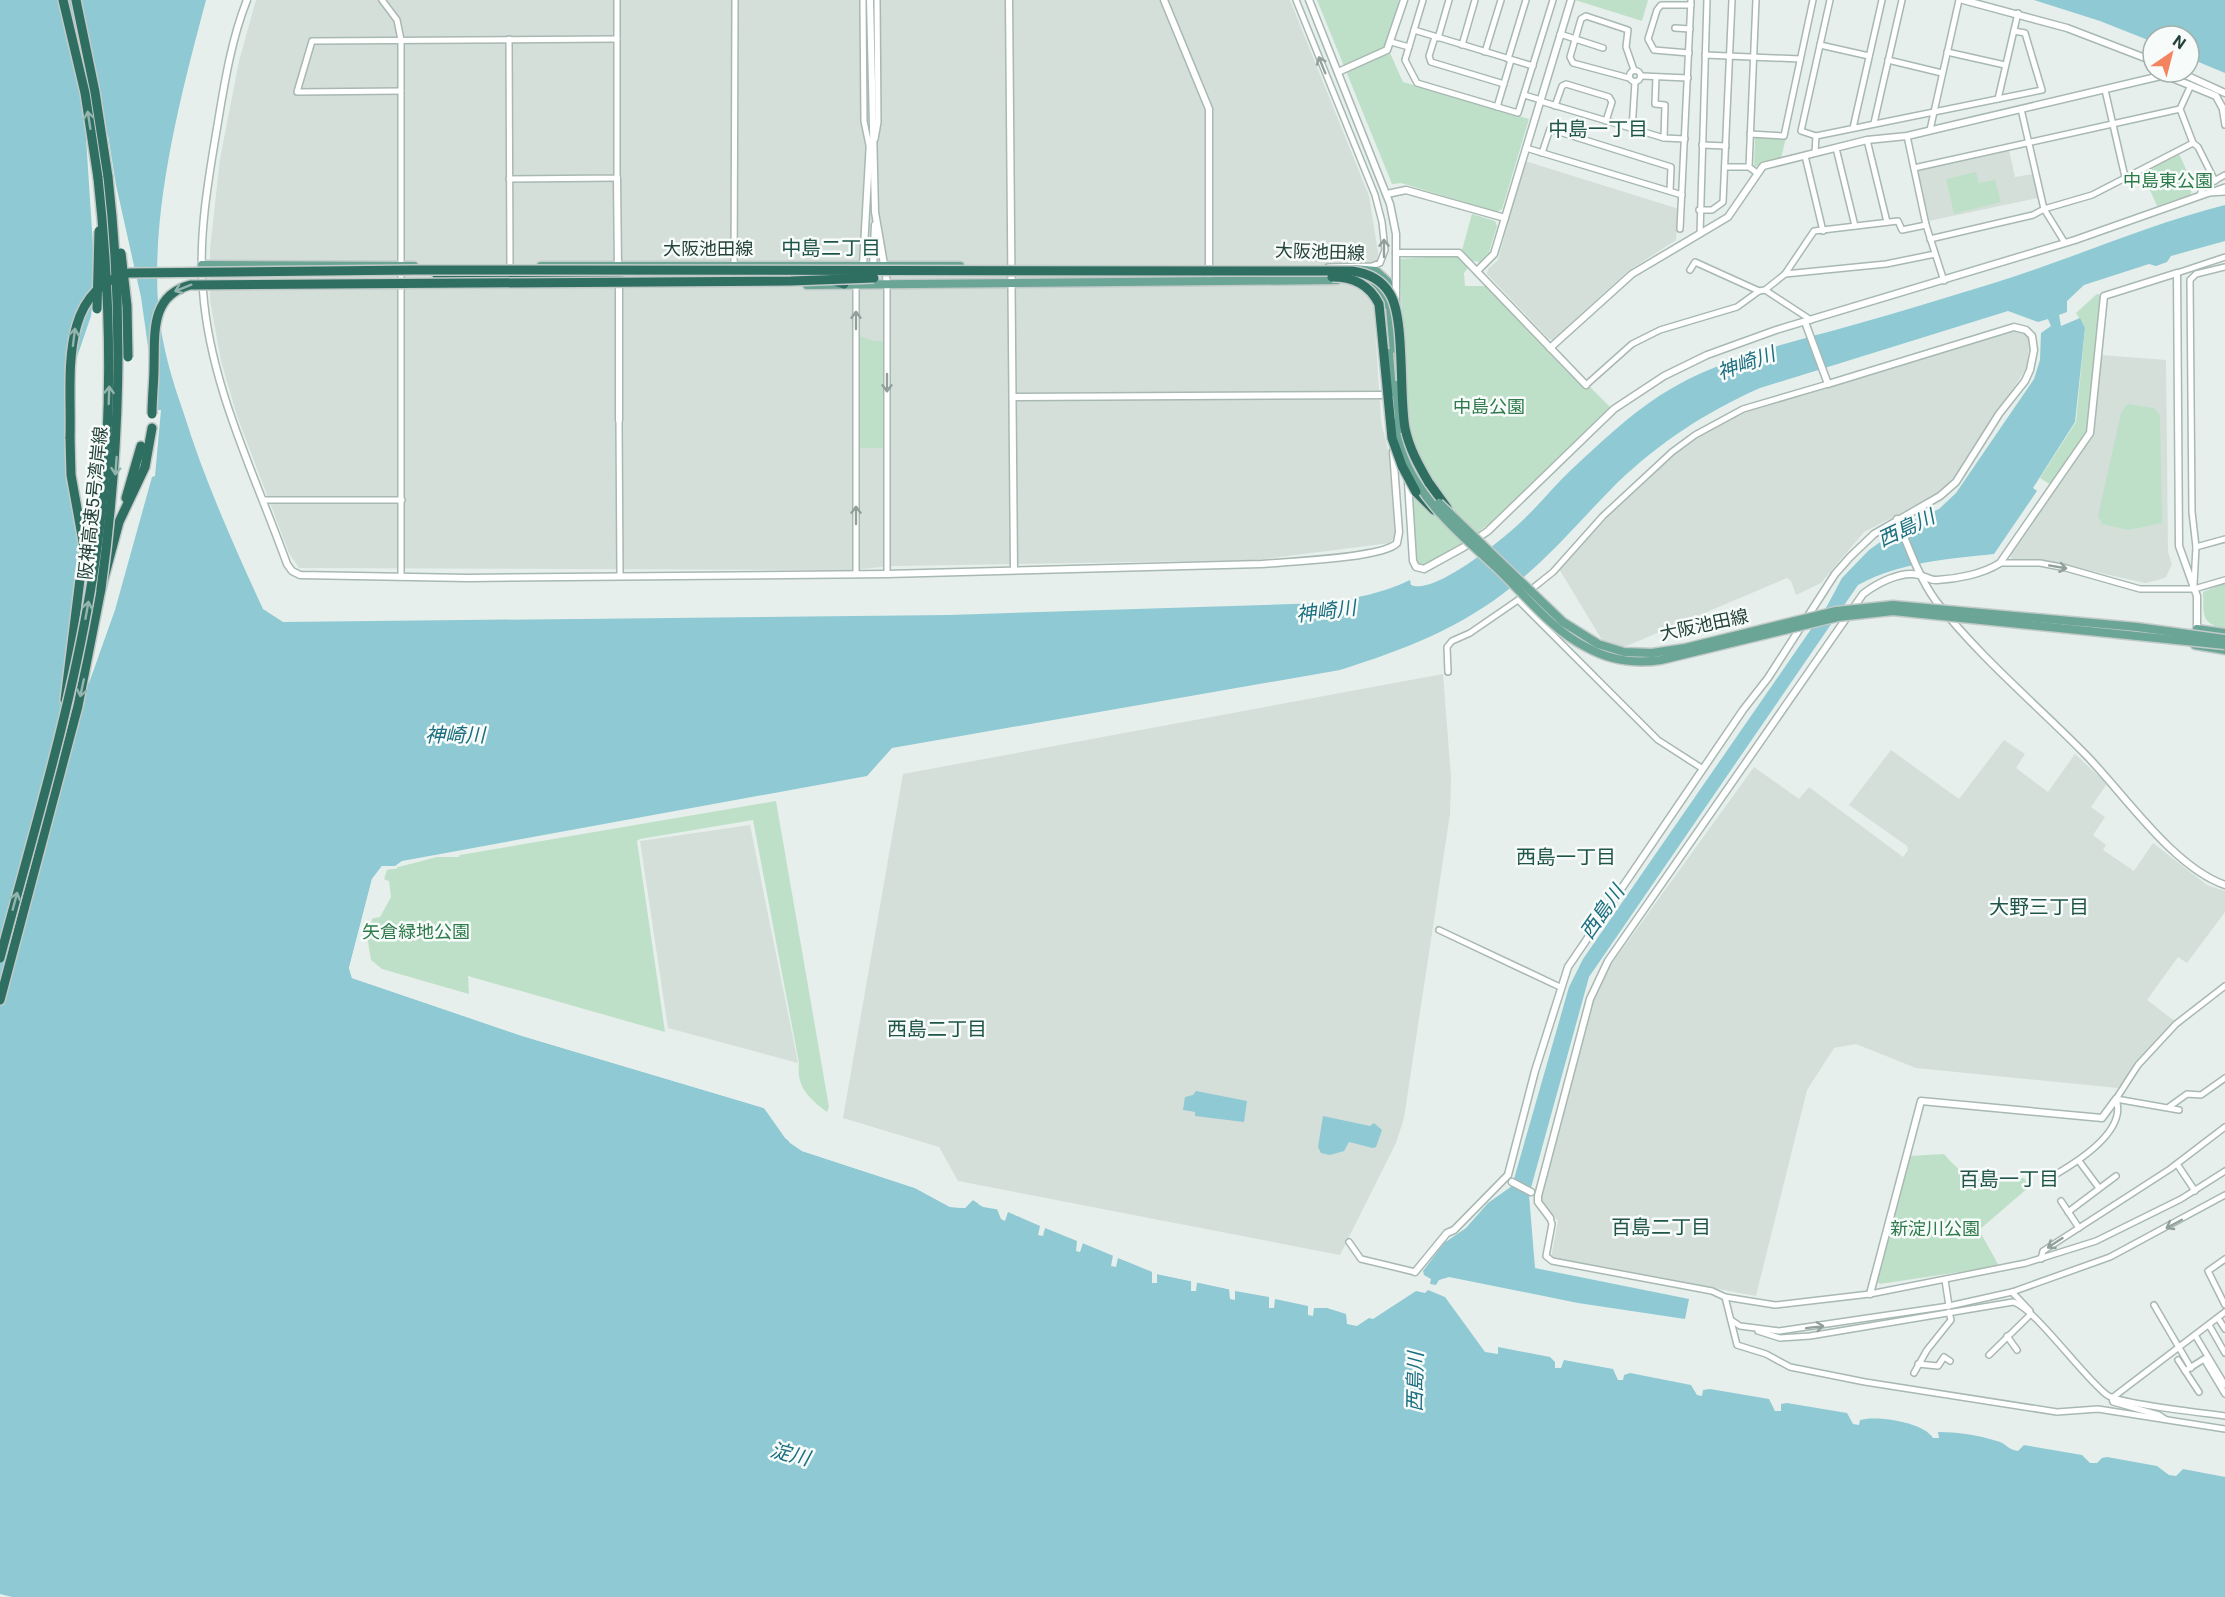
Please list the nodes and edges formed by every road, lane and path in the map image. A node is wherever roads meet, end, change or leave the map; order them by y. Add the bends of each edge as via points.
1 (63, 0) edge
2 (76, 0) edge
3 (247, 0) edge
4 (382, 0) edge
5 (617, 0) edge
6 (735, 0) edge
7 (863, 0) edge
8 (870, 0) edge
9 (877, 0) edge
10 (1009, 0) edge
11 (1164, 0) edge
12 (1296, 0) edge
13 (1309, 0) edge
14 (1404, 0) edge
15 (1423, 0) edge
16 (1449, 0) edge
17 (1475, 0) edge
18 (1501, 0) edge
19 (1526, 0) edge
20 (1553, 0) edge
21 (1570, 0) edge
22 (1707, 0) edge
23 (1732, 0) edge
24 (1756, 0) edge
25 (1813, 0) edge
26 (1830, 0) edge
27 (1882, 0) edge
28 (1902, 0) edge
29 (1961, 0) edge
30 (1691, 3) edge
31 (2018, 14) junction
32 (1675, 28) dead end
33 (1690, 29) junction
34 (1414, 30) junction
35 (2014, 31) junction
36 (1560, 34) junction
37 (1436, 37) junction
38 (508, 39) junction
39 (617, 39) junction
40 (1575, 39) junction
41 (401, 40) junction
42 (1391, 42) junction
43 (1462, 45) junction
44 (1820, 45) junction
45 (1409, 47) junction
46 (1603, 48) dead end
47 (1485, 52) junction
48 (1947, 52) junction
49 (1689, 53) junction
50 (1705, 55) junction
51 (1869, 56) junction
52 (2141, 56) edge
53 (1730, 57) junction
54 (1753, 58) junction
55 (1510, 59) junction
56 (1800, 59) junction
57 (1888, 60) junction
58 (2006, 65) junction
59 (1533, 66) junction
60 (1634, 70) junction
61 (1338, 72) junction
62 (1942, 73) junction
63 (1642, 76) junction
64 (1656, 77) junction
65 (1629, 78) junction
66 (1688, 78) junction
67 (1635, 82) junction
68 (2201, 82) edge
69 (1504, 84) junction
70 (2191, 85) junction
71 (2105, 90) junction
72 (400, 91) junction
73 (2225, 93) edge
74 (1524, 95) junction
75 (1998, 99) junction
76 (1540, 100) junction
77 (1555, 106) junction
78 (1497, 107) junction
79 (2021, 109) junction
80 (2180, 109) junction
81 (2224, 109) edge
82 (1932, 114) junction
83 (2224, 121) edge
84 (1606, 122) junction
85 (1874, 123) junction
86 (2112, 124) junction
87 (1853, 128) junction
88 (1632, 130) junction
89 (1930, 130) junction
90 (1750, 134) junction
91 (1816, 136) junction
92 (1907, 136) junction
93 (1664, 138) junction
94 (1686, 139) junction
95 (1867, 140) junction
96 (2029, 143) junction
97 (2193, 143) junction
98 (1702, 145) junction
99 (1726, 146) junction
100 (872, 147) junction
101 (1526, 148) junction
102 (1836, 148) junction
103 (1542, 153) junction
104 (1815, 153) junction
105 (1805, 156) junction
106 (1725, 167) junction
107 (1749, 167) junction
108 (1914, 168) junction
109 (1757, 173) junction
110 (2225, 175) edge
111 (2125, 177) junction
112 (98, 178) junction
113 (617, 178) junction
114 (509, 179) junction
115 (2215, 181) junction
116 (2225, 187) edge
117 (1670, 191) junction
118 (2225, 192) edge
119 (2208, 193) junction
120 (1387, 194) junction
121 (1682, 195) junction
122 (2200, 195) junction
123 (2044, 209) junction
124 (111, 210) junction
125 (1698, 210) junction
126 (875, 212) junction
127 (1504, 218) junction
128 (1887, 222) junction
129 (1926, 225) junction
130 (1856, 226) junction
131 (1680, 229) dead end
132 (1823, 231) junction
133 (1700, 234) junction
134 (1930, 239) junction
135 (2065, 243) junction
136 (1396, 253) junction
137 (1935, 254) junction
138 (2225, 257) edge
139 (202, 265) junction
140 (734, 265) junction
141 (863, 265) junction
142 (873, 265) junction
143 (884, 265) junction
144 (401, 266) junction
145 (510, 266) junction
146 (1012, 267) junction
147 (1209, 267) junction
148 (1296, 267) junction
149 (2225, 267) edge
150 (353, 270) junction
151 (618, 270) junction
152 (1690, 270) dead end
153 (1477, 271) junction
154 (1785, 273) junction
155 (2177, 273) junction
156 (571, 278) junction
157 (1209, 280) junction
158 (1014, 281) junction
159 (1944, 281) junction
160 (887, 282) junction
161 (1372, 283) junction
162 (844, 284) junction
163 (856, 284) junction
164 (401, 286) junction
165 (619, 286) junction
166 (734, 286) junction
167 (202, 289) junction
168 (1762, 291) junction
169 (97, 309) dead end
170 (1381, 322) joint
171 (1808, 323) junction
172 (1550, 348) junction
173 (1392, 353) junction
174 (128, 357) dead end
175 (1827, 382) junction
176 (1586, 385) joint
177 (1385, 395) junction
178 (1014, 397) junction
179 (152, 414) dead end
180 (619, 420) joint
181 (152, 428) dead end
182 (141, 446) dead end
183 (263, 500) junction
184 (402, 500) junction
185 (124, 506) junction
186 (90, 519) dead end
187 (1898, 521) junction
188 (1460, 529) junction
189 (2225, 539) edge
190 (2196, 546) junction
191 (2000, 563) junction
192 (84, 565) junction
193 (1014, 570) junction
194 (856, 574) junction
195 (887, 574) junction
196 (620, 576) junction
197 (1922, 576) junction
198 (401, 577) junction
199 (2225, 580) edge
200 (101, 589) junction
201 (2194, 589) junction
202 (1518, 600) junction
203 (2197, 629) junction
204 (2225, 633) edge
205 (2225, 639) edge
206 (2225, 648) edge
207 (1448, 672) dead end
208 (63, 721) junction
209 (1703, 769) junction
210 (2225, 885) edge
211 (1439, 930) dead end
212 (0, 958) edge
213 (2225, 986) edge
214 (1560, 987) junction
215 (0, 1000) edge
216 (2225, 1078) edge
217 (2116, 1099) junction
218 (2169, 1107) junction
219 (2179, 1110) dead end
220 (2225, 1127) edge
221 (2079, 1161) junction
222 (2177, 1164) junction
223 (2225, 1171) edge
224 (2116, 1176) dead end
225 (2051, 1177) dead end
226 (1508, 1180) junction
227 (2100, 1188) junction
228 (2195, 1191) junction
229 (1531, 1192) joint
230 (2225, 1195) edge
231 (1538, 1196) junction
232 (2061, 1201) dead end
233 (2068, 1212) junction
234 (1550, 1218) joint
235 (2079, 1228) junction
236 (1349, 1242) dead end
237 (2041, 1259) junction
238 (2225, 1259) edge
239 (1415, 1272) joint
240 (1945, 1281) junction
241 (2013, 1292) junction
242 (1870, 1294) junction
243 (1725, 1297) junction
244 (2154, 1305) dead end
245 (2225, 1305) edge
246 (1949, 1309) junction
247 (2225, 1312) edge
248 (2032, 1316) junction
249 (2218, 1318) junction
250 (1731, 1320) junction
251 (2209, 1325) junction
252 (2225, 1329) edge
253 (2195, 1335) junction
254 (2007, 1336) junction
255 (2179, 1348) junction
256 (2018, 1350) dead end
257 (2225, 1353) edge
258 (1989, 1355) dead end
259 (2178, 1360) dead end
260 (1950, 1361) dead end
261 (1918, 1364) junction
262 (2188, 1369) junction
263 (1914, 1373) dead end
264 (2225, 1385) edge
265 (2199, 1392) dead end
266 (2225, 1394) edge
267 (2112, 1398) junction
268 (2225, 1416) edge
269 (2167, 1420) junction
270 (2225, 1429) edge

112 -> 1 highway, 阪神高速5号湾岸線 via 85,93
2 - 124 highway, 阪神高速5号湾岸線, bridge via 95,92
3 - 139 street via 212,157
4 - 41 street via 397,20
5 - 39 street
6 - 140 street
7 - 100 street via 864,121
8 - 100 street
9 - 100 street via 878,122
10 - 146 street
11 - 147 street via 1209,109
148 -> 12 street via 1372,266 1382,261 1385,250 1375,195
13 - 61 street
14 - 42 street
15 - 34 street
16 - 37 street
17 - 43 street
18 - 47 street
19 - 55 street
20 - 59 street
21 - 36 street
22 - 50 street
23 - 53 street
24 - 54 street
25 - 56 street
26 - 44 street
27 - 51 street
28 - 57 street
29 - 31 street
29 - 48 street
30 - 33 street
30 - 49 street via 1661,5 1648,39 1660,53
31 - 35 street
31 - 52 street
32 - 33 street
33 - 49 street
34 - 37 street
34 - 45 street
35 - 58 street
35 - 75 street via 2025,33 2042,90
36 - 40 street
36 - 76 street
37 - 43 street
37 - 69 street via 1429,56 1431,62
38 - 39 street
38 - 41 street
38 - 114 street
39 - 113 street
40 - 46 street
40 - 60 street via 1581,19 1586,16 1628,30 1626,47
40 - 65 street via 1570,57 1574,63
41 - 72 street
41 - 72 street via 312,41 297,92
42 - 45 street
42 - 61 street via 1381,54
43 - 47 street
44 - 51 street
44 - 91 street via 1801,131
45 - 78 street via 1405,60 1417,83
47 - 55 street
48 - 58 street
48 - 62 street
49 - 66 street
50 - 53 street
50 - 98 street
51 - 87 street
53 - 54 street
53 - 99 street
54 - 56 street
54 - 90 street
55 - 59 street
55 - 69 street
56 - 90 street via 1784,136
57 - 62 street
57 - 85 street
58 - 75 street
59 - 74 street
60 - 63 street
60 - 65 street
61 - 120 street
62 - 82 street
63 - 64 street
63 - 67 street
64 - 66 street
64 - 93 street via 1655,104 1665,105
65 - 67 street
66 - 94 street
67 - 88 street
68 - 73 street
69 - 78 street
70 - 71 street via 2165,75
70 - 80 street
70 - 81 street via 2218,97
71 - 79 street
71 - 86 street
72 - 144 street
74 - 76 street
74 - 78 street via 1518,113
75 - 82 street
76 - 77 street
76 - 101 street
77 - 84 street
77 - 84 street via 1566,84 1609,97 1612,102
79 - 89 street
79 - 96 street
80 - 86 street
80 - 97 street
81 - 83 street
82 - 85 street
82 - 89 street
84 - 88 street
85 - 87 street
86 - 96 street
86 - 111 street
87 - 91 street
88 - 93 street
89 - 92 street
90 - 107 street
91 - 104 street
92 - 95 street
92 - 108 street
93 - 94 street
94 - 121 street
95 - 102 street
95 - 128 street
96 - 108 street
96 - 123 street
97 - 111 street
97 - 115 street
98 - 99 street
98 - 125 street
99 - 106 street
100 - 126 street
100 - 141 street
101 - 103 street
101 - 127 street
102 - 104 street
102 - 130 street
103 - 117 street
103 - 117 street via 1550,129 1671,167
104 - 105 street
105 - 109 street via 1763,166
105 - 132 street
106 - 107 street
106 - 125 street via 1723,202 1712,210
107 - 109 street
108 - 129 street
109 - 133 street via 1728,217
110 - 115 street
111 - 123 street via 2092,195
112 - 169 highway, bridge
208 -> 112 highway, 阪神高速5号湾岸線, bridge via 90,592 105,469 108,309
113 - 114 street
113 - 151 street
114 - 145 street
115 - 122 street via 2203,187
116 - 119 street
117 - 121 street
118 - 119 street
119 - 122 street
120 - 127 street via 1406,190
120 - 136 street
121 - 131 street
122 - 135 street
123 - 134 street via 2033,215
123 - 135 street
124 - 174 highway, bridge via 124,268
124 -> 200 highway, 阪神高速5号湾岸線, bridge via 118,283 119,399
125 - 133 street
126 - 142 street
126 - 143 street
127 - 153 street via 1494,254
128 - 129 street via 1898,221 1902,231
128 - 130 street
129 - 134 street
130 - 132 street
132 - 154 street via 1814,231
133 - 172 street via 1632,274
134 - 137 street
135 - 159 street
136 - 153 street via 1458,252
136 - 171 street via 1396,319 1413,561 1421,569 1488,531 1592,428 1639,391 1726,346
137 - 154 street via 1886,264
137 - 159 street
138 - 155 street
139 - 144 main road, 大阪池田線
139 - 167 street
140 - 141 main road, 大阪池田線
140 - 151 main road, 大阪池田線
140 - 166 street
141 - 142 main road, 大阪池田線
141 - 163 street
142 - 143 main road, 大阪池田線
142 - 163 street via 868,277
143 - 146 main road, 大阪池田線
143 - 160 street
144 - 145 main road, 大阪池田線
144 - 164 street
145 - 151 main road, 大阪池田線
146 - 147 main road, 大阪池田線
146 - 158 street
147 - 148 main road, 大阪池田線
147 - 157 street
148 - 173 main road, 大阪池田線 via 1365,269 1382,275 1390,292
149 - 190 street via 2196,274 2190,280 2192,512
150 - 156 highway, bridge
150 - 188 highway, bridge via 1359,272 1380,282 1394,302 1408,436 1426,477
192 -> 150 highway, bridge via 83,532 70,475 70,426 74,330 91,294 112,279 139,272
151 - 156 highway
151 - 165 street
152 - 168 street via 1695,262
153 - 172 street
154 - 168 street
155 - 191 street via 2104,296 2090,433
155 - 201 street via 2179,546
156 - 162 highway, bridge via 818,276
156 -> 179 highway, bridge via 216,282 182,287 166,298 156,317
156 - 188 highway, bridge via 1349,278 1365,286 1379,304 1388,417 1402,466 1421,498
157 - 158 main road, 大阪池田線
157 - 161 main road, 大阪池田線 via 1359,279
158 - 160 main road, 大阪池田線
158 - 178 street
159 - 171 street
160 - 163 main road, 大阪池田線
160 -> 195 street
161 - 170 street via 1379,294
161 - 173 main road, 大阪池田線 via 1385,297
162 - 163 main road, 大阪池田線
162 - 166 main road, 大阪池田線
194 -> 163 street
164 - 165 main road, 大阪池田線
164 - 167 main road, 大阪池田線
164 - 184 street
165 - 166 main road, 大阪池田線
165 - 180 street
167 - 183 street via 215,362
168 - 171 street
168 - 176 street via 1737,308 1660,330 1632,344
170 - 177 street
171 - 175 street
172 - 176 street
173 - 188 main road, 大阪池田線, bridge via 1399,418 1409,458 1431,494
175 - 187 street via 2014,327 2032,336 2034,350 2025,381 1956,482
175 - 202 street via 1743,409 1695,435 1645,475 1552,572
177 - 178 street
177 - 193 street via 1395,460 1399,532 1397,543 1389,549 1261,564
178 - 193 street
180 - 196 street
181 - 185 highway via 145,467
182 - 185 highway
183 - 184 street
183 - 198 street via 287,564 296,573
184 - 198 street
185 - 200 highway, bridge
186 - 192 highway
187 - 197 street
187 - 209 street via 1874,534 1835,574
188 - 205 main road, 大阪池田線, bridge via 1563,622 1598,644 1624,652 1685,648 1836,611 1893,605
188 - 206 main road, 大阪池田線, bridge via 1571,638 1597,652 1625,660 1661,660 1838,617 1893,611
189 - 190 street
190 - 201 street
191 - 197 street via 1976,573 1934,581
191 -> 201 street via 2040,563 2140,589
192 - 208 highway, bridge
193 - 195 street
194 - 195 street
194 - 196 street
196 - 198 street
197 - 210 street via 1937,602 1964,633 2091,760 2151,830 2201,871
197 - 231 street via 1887,580 1856,601 1608,961 1590,999
199 - 201 street
200 -> 215 highway, 阪神高速5号湾岸線 via 78,706
201 - 203 street
202 - 207 street via 1452,641 1447,647
202 - 209 street via 1658,740
203 - 204 main road
203 - 206 main road via 2195,645
212 -> 208 highway, 阪神高速5号湾岸線, bridge
209 - 214 street via 1589,934
211 - 214 street
213 - 217 street via 2176,1024 2139,1065
214 - 226 street
216 - 218 street via 2202,1095 2187,1094
217 - 218 street
217 - 221 street via 2118,1106 2108,1134
217 - 242 street via 2102,1118 1921,1101
218 - 219 street
220 - 222 street
221 - 225 street
221 - 227 street
222 - 228 street
222 - 235 street
223 - 228 street
224 - 227 street
226 - 229 street
226 - 239 street via 1447,1233
227 - 233 street
228 - 237 street via 2096,1241
229 - 231 street
230 -> 241 street via 2110,1257
231 - 234 street
232 - 233 street
233 - 235 street
234 - 243 street via 1546,1256 1552,1261 1712,1291
235 -> 237 street via 2043,1251
236 - 239 street via 1361,1259
237 - 240 street
238 - 245 street via 2208,1271
240 - 242 street
240 - 246 street
241 - 246 street
241 - 248 street
242 - 243 street via 1775,1305
243 - 250 street
244 - 255 street
246 - 248 street via 2008,1302 2018,1303
246 - 250 street via 1810,1336 1780,1338
246 - 261 street via 1951,1320
247 - 249 street
248 - 254 street
248 - 267 street via 2087,1378
249 - 251 street
249 - 252 street
250 - 269 street via 1737,1345 1790,1367 2057,1412 2098,1409
251 - 253 street
251 - 257 street
253 - 255 street
253 - 264 street
254 - 256 street
254 - 258 street
255 - 262 street
255 - 267 street
259 - 262 street
260 - 261 street via 1944,1358 1938,1366
261 - 263 street
262 - 265 street
262 - 266 street via 2204,1359
267 - 268 street
267 - 269 street via 2113,1402
269 - 270 street

